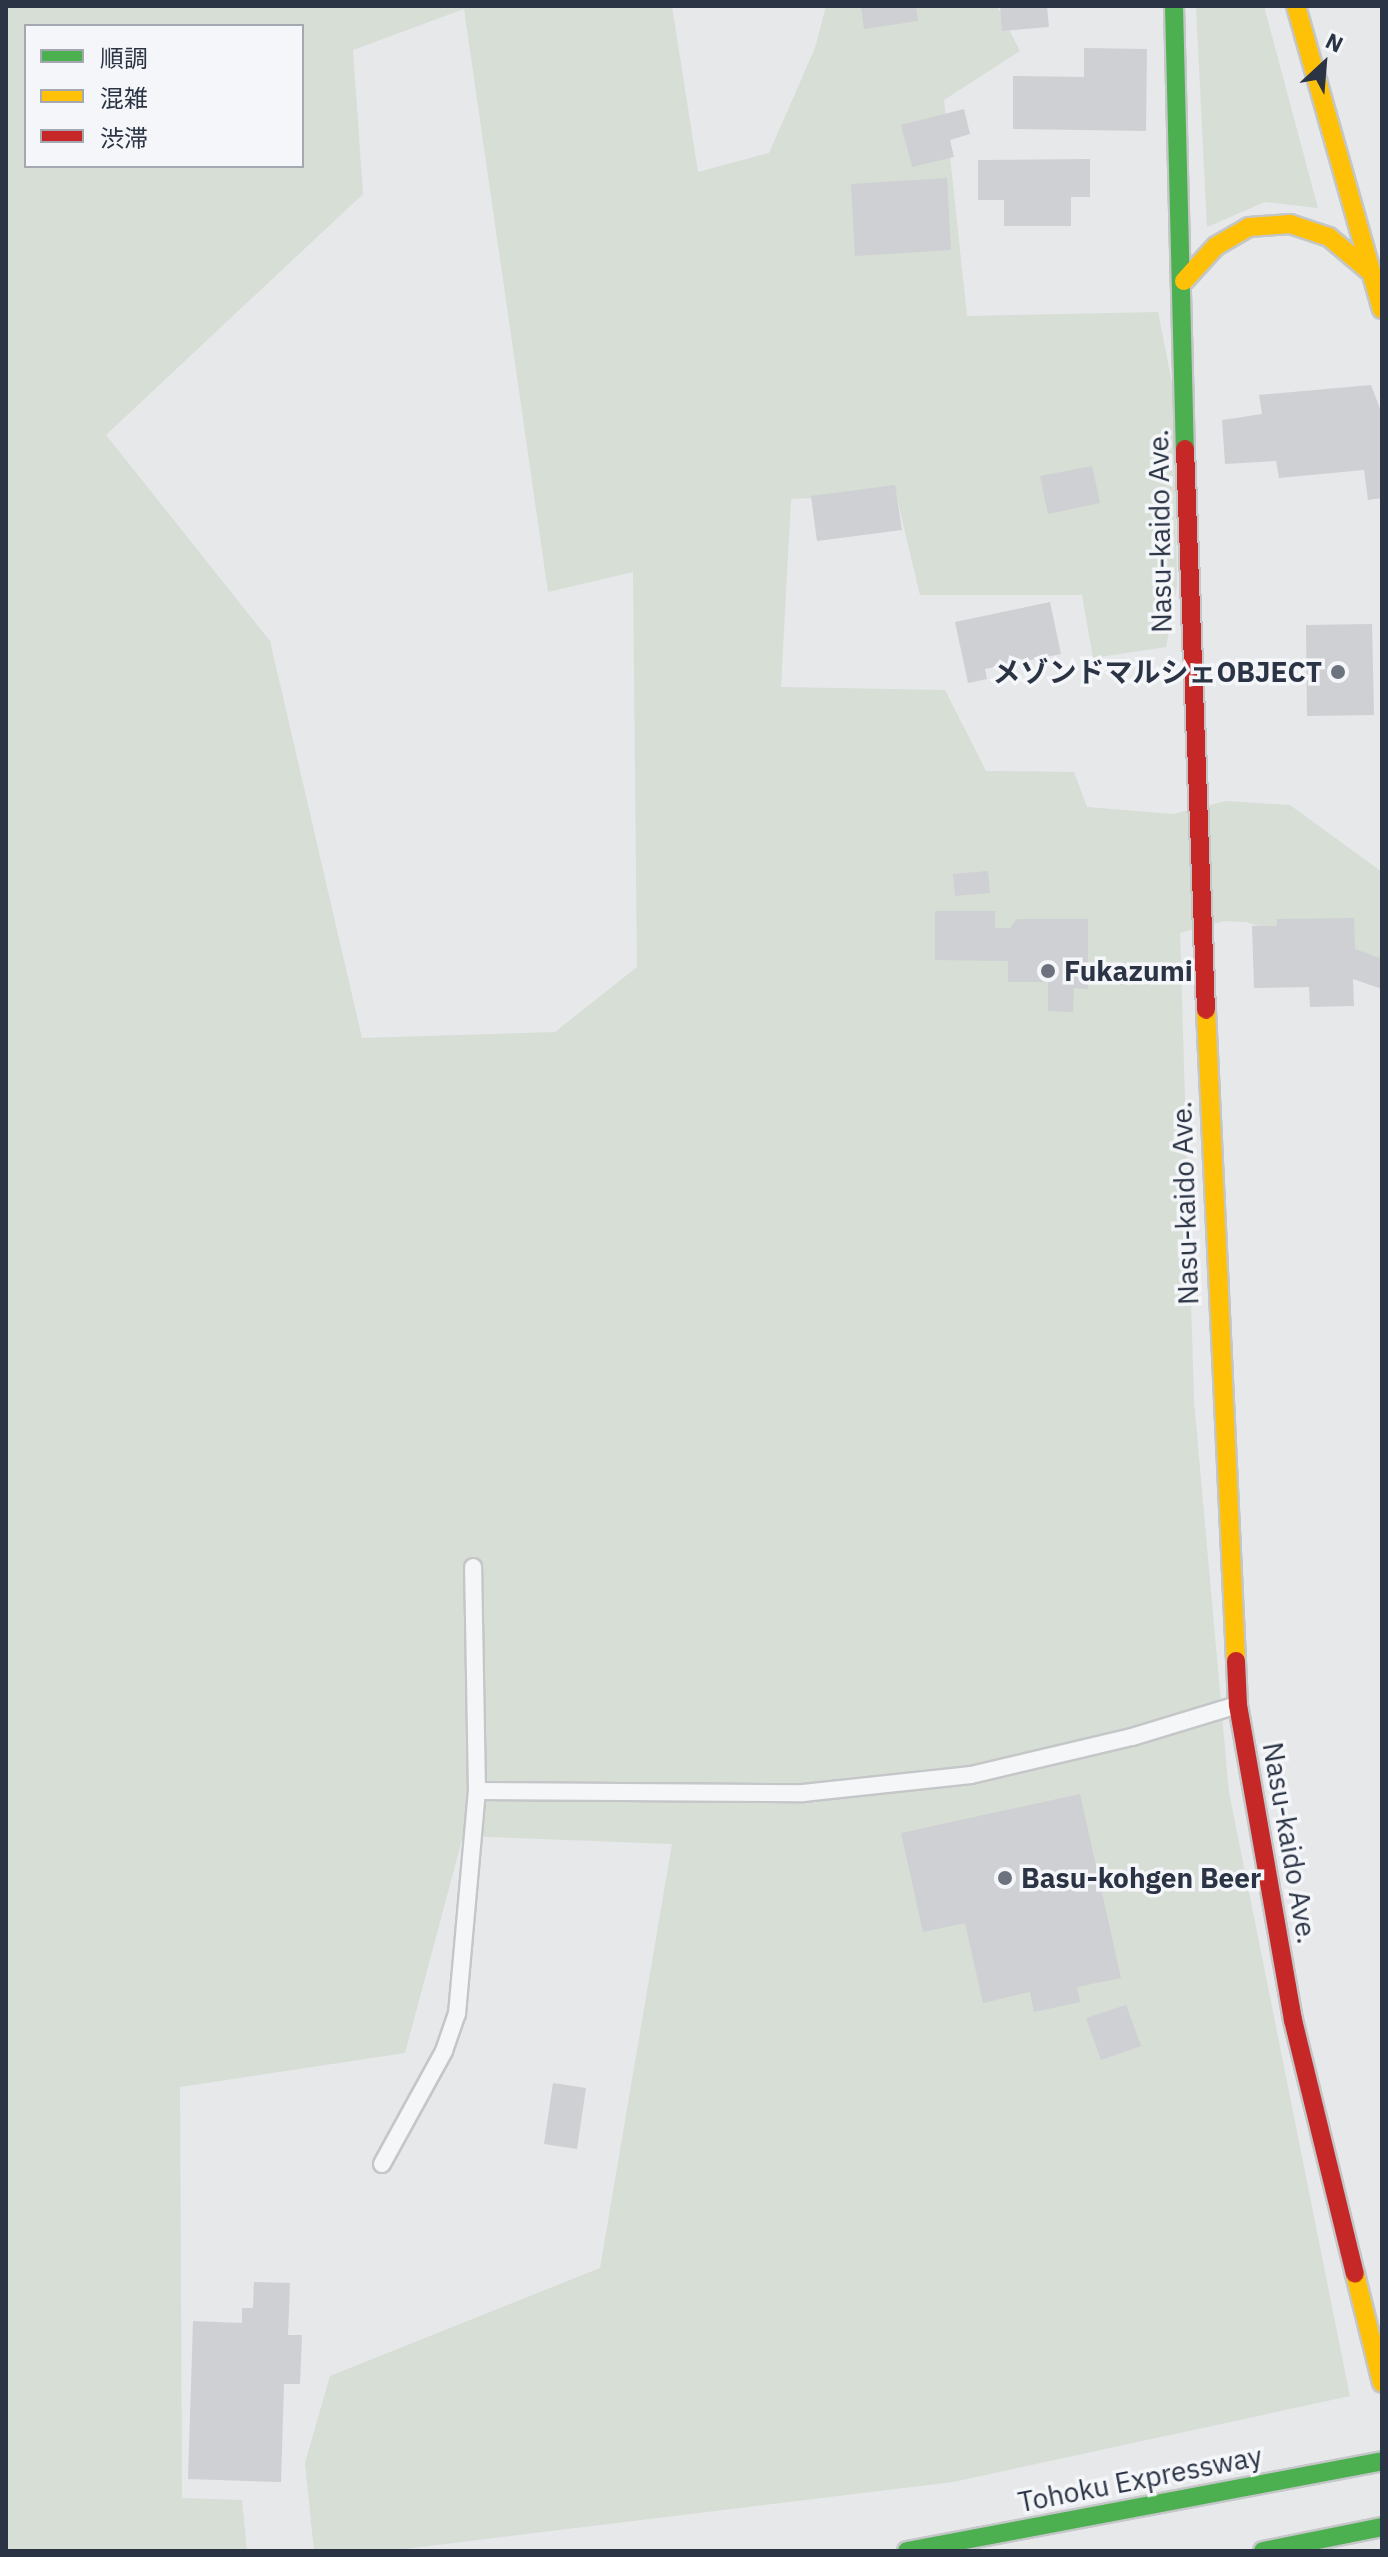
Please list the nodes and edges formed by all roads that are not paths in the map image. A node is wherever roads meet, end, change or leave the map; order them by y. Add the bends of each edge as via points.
1 (1174, 6) edge
2 (1296, 6) edge
3 (1368, 270) junction
4 (1184, 281) junction
5 (1382, 309) edge
6 (473, 1567) dead end
7 (1238, 1705) junction
8 (477, 1791) junction
9 (382, 2164) dead end
10 (1377, 2354) edge
11 (1382, 2383) edge
12 (1382, 2461) edge
13 (1382, 2527) edge
14 (907, 2551) edge
15 (1263, 2551) edge

1 - 4 main road, Nasu-kaido Ave.
2 - 3 main road
3 - 4 main road via 1329,237 1290,224 1249,227 1216,246
3 - 5 main road
4 - 7 main road, Nasu-kaido Ave. via 1192,721
6 - 8 lane
7 - 8 lane via 1132,1737 971,1775 803,1793
7 - 10 main road, Nasu-kaido Ave. via 1293,2020
8 - 9 lane via 457,2014 444,2051
10 - 11 main road, Nasu-kaido Ave.
12 - 14 main road, Tohoku Expressway
13 - 15 main road

